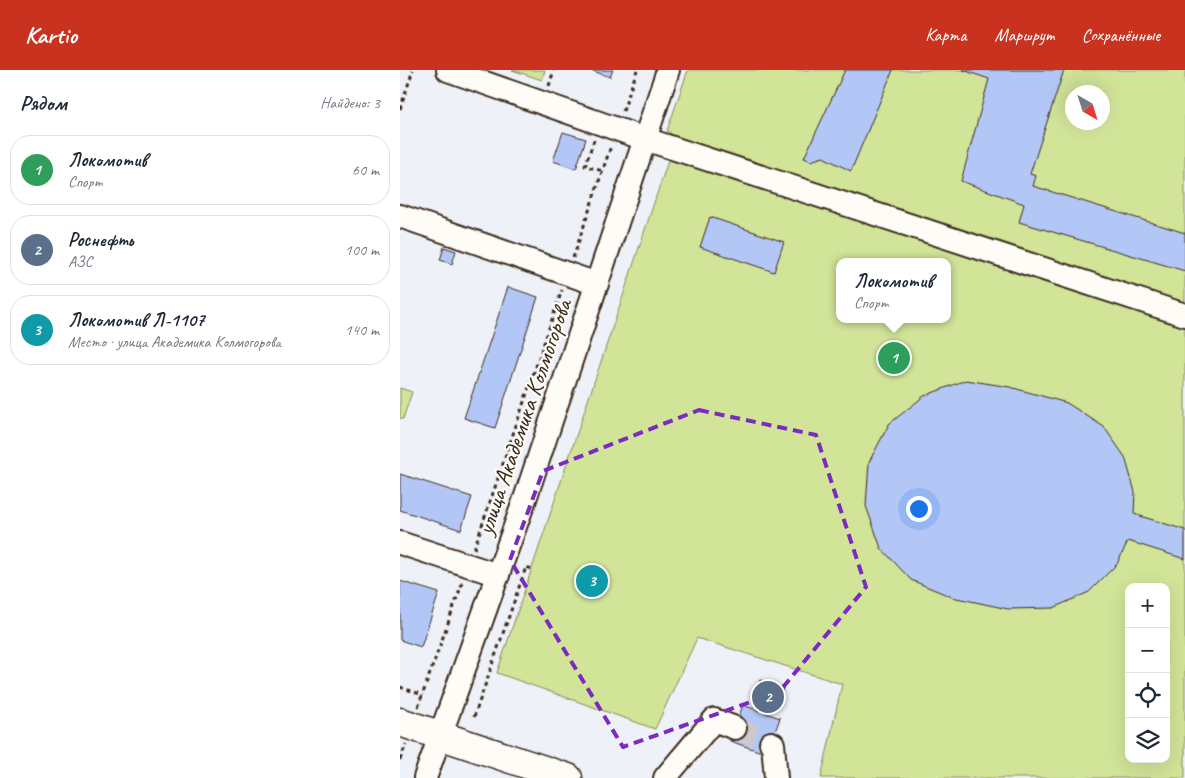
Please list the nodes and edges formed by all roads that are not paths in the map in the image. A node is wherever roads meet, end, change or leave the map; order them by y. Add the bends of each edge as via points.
1 (448, 70) edge
2 (668, 70) edge
3 (645, 139) junction
4 (400, 216) edge
5 (597, 284) junction
6 (1185, 315) edge
7 (400, 543) edge
8 (498, 575) junction
9 (406, 724) edge
10 (735, 728) tunnel mouth
11 (441, 736) junction
12 (771, 743) dead end
13 (425, 778) edge
14 (568, 778) edge
15 (665, 778) edge
16 (776, 778) edge

1 - 3 street
2 - 3 street, улица Академика Колмогорова
3 - 5 street, улица Академика Колмогорова
3 - 6 street
4 - 5 street
5 - 8 street, улица Академика Колмогорова
7 - 8 street
8 - 11 street, улица Академика Колмогорова
9 - 11 main road
10 - 15 street via 714,720
11 - 13 street, улица Академика Колмогорова
11 - 14 main road
12 - 16 street

